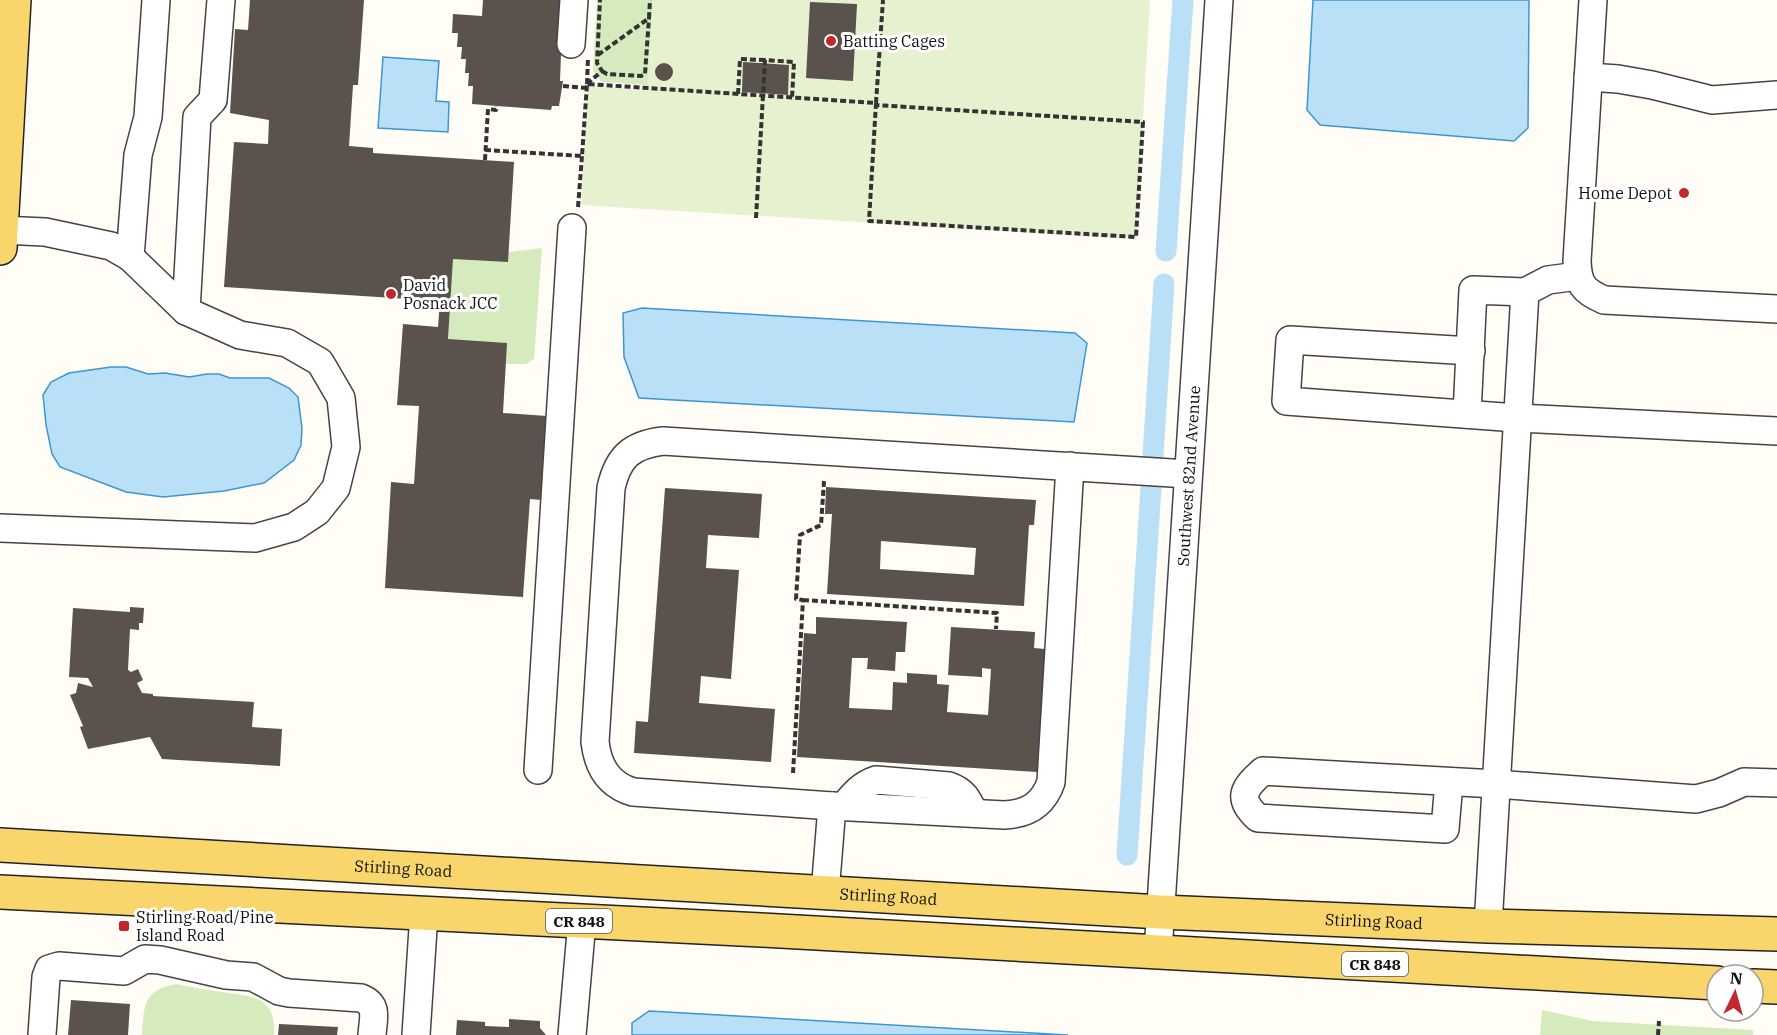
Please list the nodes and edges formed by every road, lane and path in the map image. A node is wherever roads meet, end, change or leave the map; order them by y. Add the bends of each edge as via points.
1 (14, 0) edge
2 (156, 0) edge
3 (221, 0) edge
4 (574, 0) edge
5 (600, 0) edge
6 (650, 0) edge
7 (883, 0) edge
8 (1219, 0) edge
9 (1593, 0) edge
10 (649, 18) junction
11 (571, 44) dead end
12 (598, 55) junction
13 (765, 60) junction
14 (602, 71) junction
15 (1588, 77) junction
16 (562, 86) dead end
17 (586, 86) junction
18 (738, 94) junction
19 (1777, 95) edge
20 (763, 96) junction
21 (792, 98) junction
22 (876, 104) junction
23 (496, 106) dead end
24 (485, 150) junction
25 (582, 156) junction
26 (484, 160) dead end
27 (575, 218) joint
28 (756, 218) dead end
29 (0, 236) edge
30 (130, 257) junction
31 (1578, 276) junction
32 (1525, 292) junction
33 (1777, 309) edge
34 (186, 311) junction
35 (1471, 351) junction
36 (1467, 414) junction
37 (1516, 418) junction
38 (1777, 431) edge
39 (1070, 466) junction
40 (1188, 474) junction
41 (824, 481) dead end
42 (0, 528) edge
43 (803, 600) junction
44 (996, 629) dead end
45 (538, 770) dead end
46 (793, 773) dead end
47 (1449, 782) junction
48 (1777, 783) edge
49 (1496, 784) junction
50 (838, 806) junction
51 (0, 845) edge
52 (584, 879) junction
53 (0, 892) edge
54 (825, 893) junction
55 (1161, 912) junction
56 (424, 913) junction
57 (582, 921) junction
58 (1488, 926) junction
59 (1777, 934) edge
60 (1158, 952) junction
61 (1705, 982) edge
62 (1659, 1021) dead end
63 (42, 1035) edge
64 (372, 1035) edge
65 (416, 1035) edge
66 (572, 1035) edge
67 (1658, 1035) edge

1 - 29 main road
2 - 30 street via 148,117 138,155
3 - 34 street via 213,100 197,117
4 - 11 street
5 - 12 path
6 - 10 path
7 - 22 path
8 - 40 street, Southwest 82nd Avenue
9 - 15 street
10 - 12 path
10 - 14 path via 645,74
12 - 14 path
13 - 18 path via 740,59
13 - 20 path
13 - 21 path via 794,62
14 - 17 path
15 - 19 street via 1652,85 1712,100
15 - 31 street
16 - 17 path
17 - 18 path
17 - 25 path
18 - 20 path
20 - 21 path
20 - 28 path
21 - 22 path
22 - 22 path via 869,221 1136,237 1143,122
23 - 24 path via 496,110 488,109
24 - 25 path
24 - 26 path
25 - 27 path
27 - 45 street
29 - 30 street via 45,232 111,246
30 - 34 street
31 - 32 street via 1548,280
31 - 33 street via 1587,292 1604,300
32 - 35 street via 1473,290
32 - 37 street
34 - 42 street via 240,335 287,343 320,362 341,398 346,447 336,488 317,512 294,527 255,538
35 - 36 street
35 - 36 street via 1290,340 1286,401
36 - 37 street
37 - 38 street
37 - 49 street
39 - 40 street
39 - 50 street via 1051,782 1047,793 1029,810 1011,815
39 - 50 street via 663,441 637,447 618,464 611,488 595,742 601,767 616,785 633,792
40 - 55 street, Southwest 82nd Avenue
41 - 43 path via 821,525 800,535 796,599
43 - 44 path via 997,613
43 - 46 path
47 - 47 street via 1445,829 1258,818 1244,799 1247,785 1263,771
47 - 49 street
48 - 49 street via 1744,782 1696,799
49 - 58 street
50 - 54 street
51 - 52 main road, Stirling Road
52 - 54 main road, Stirling Road
52 - 57 main road
53 - 56 main road, CR 848
54 - 55 main road, Stirling Road
55 - 58 main road, Stirling Road
55 - 60 street, Southwest 82nd Avenue
56 - 57 main road, CR 848
56 - 65 street
57 - 60 main road, CR 848
57 - 66 street
58 - 59 main road, Stirling Road
60 - 61 main road, CR 848
62 - 67 path
63 - 64 street via 49,969 59,966 124,971 145,959 253,977 289,993 370,1001

